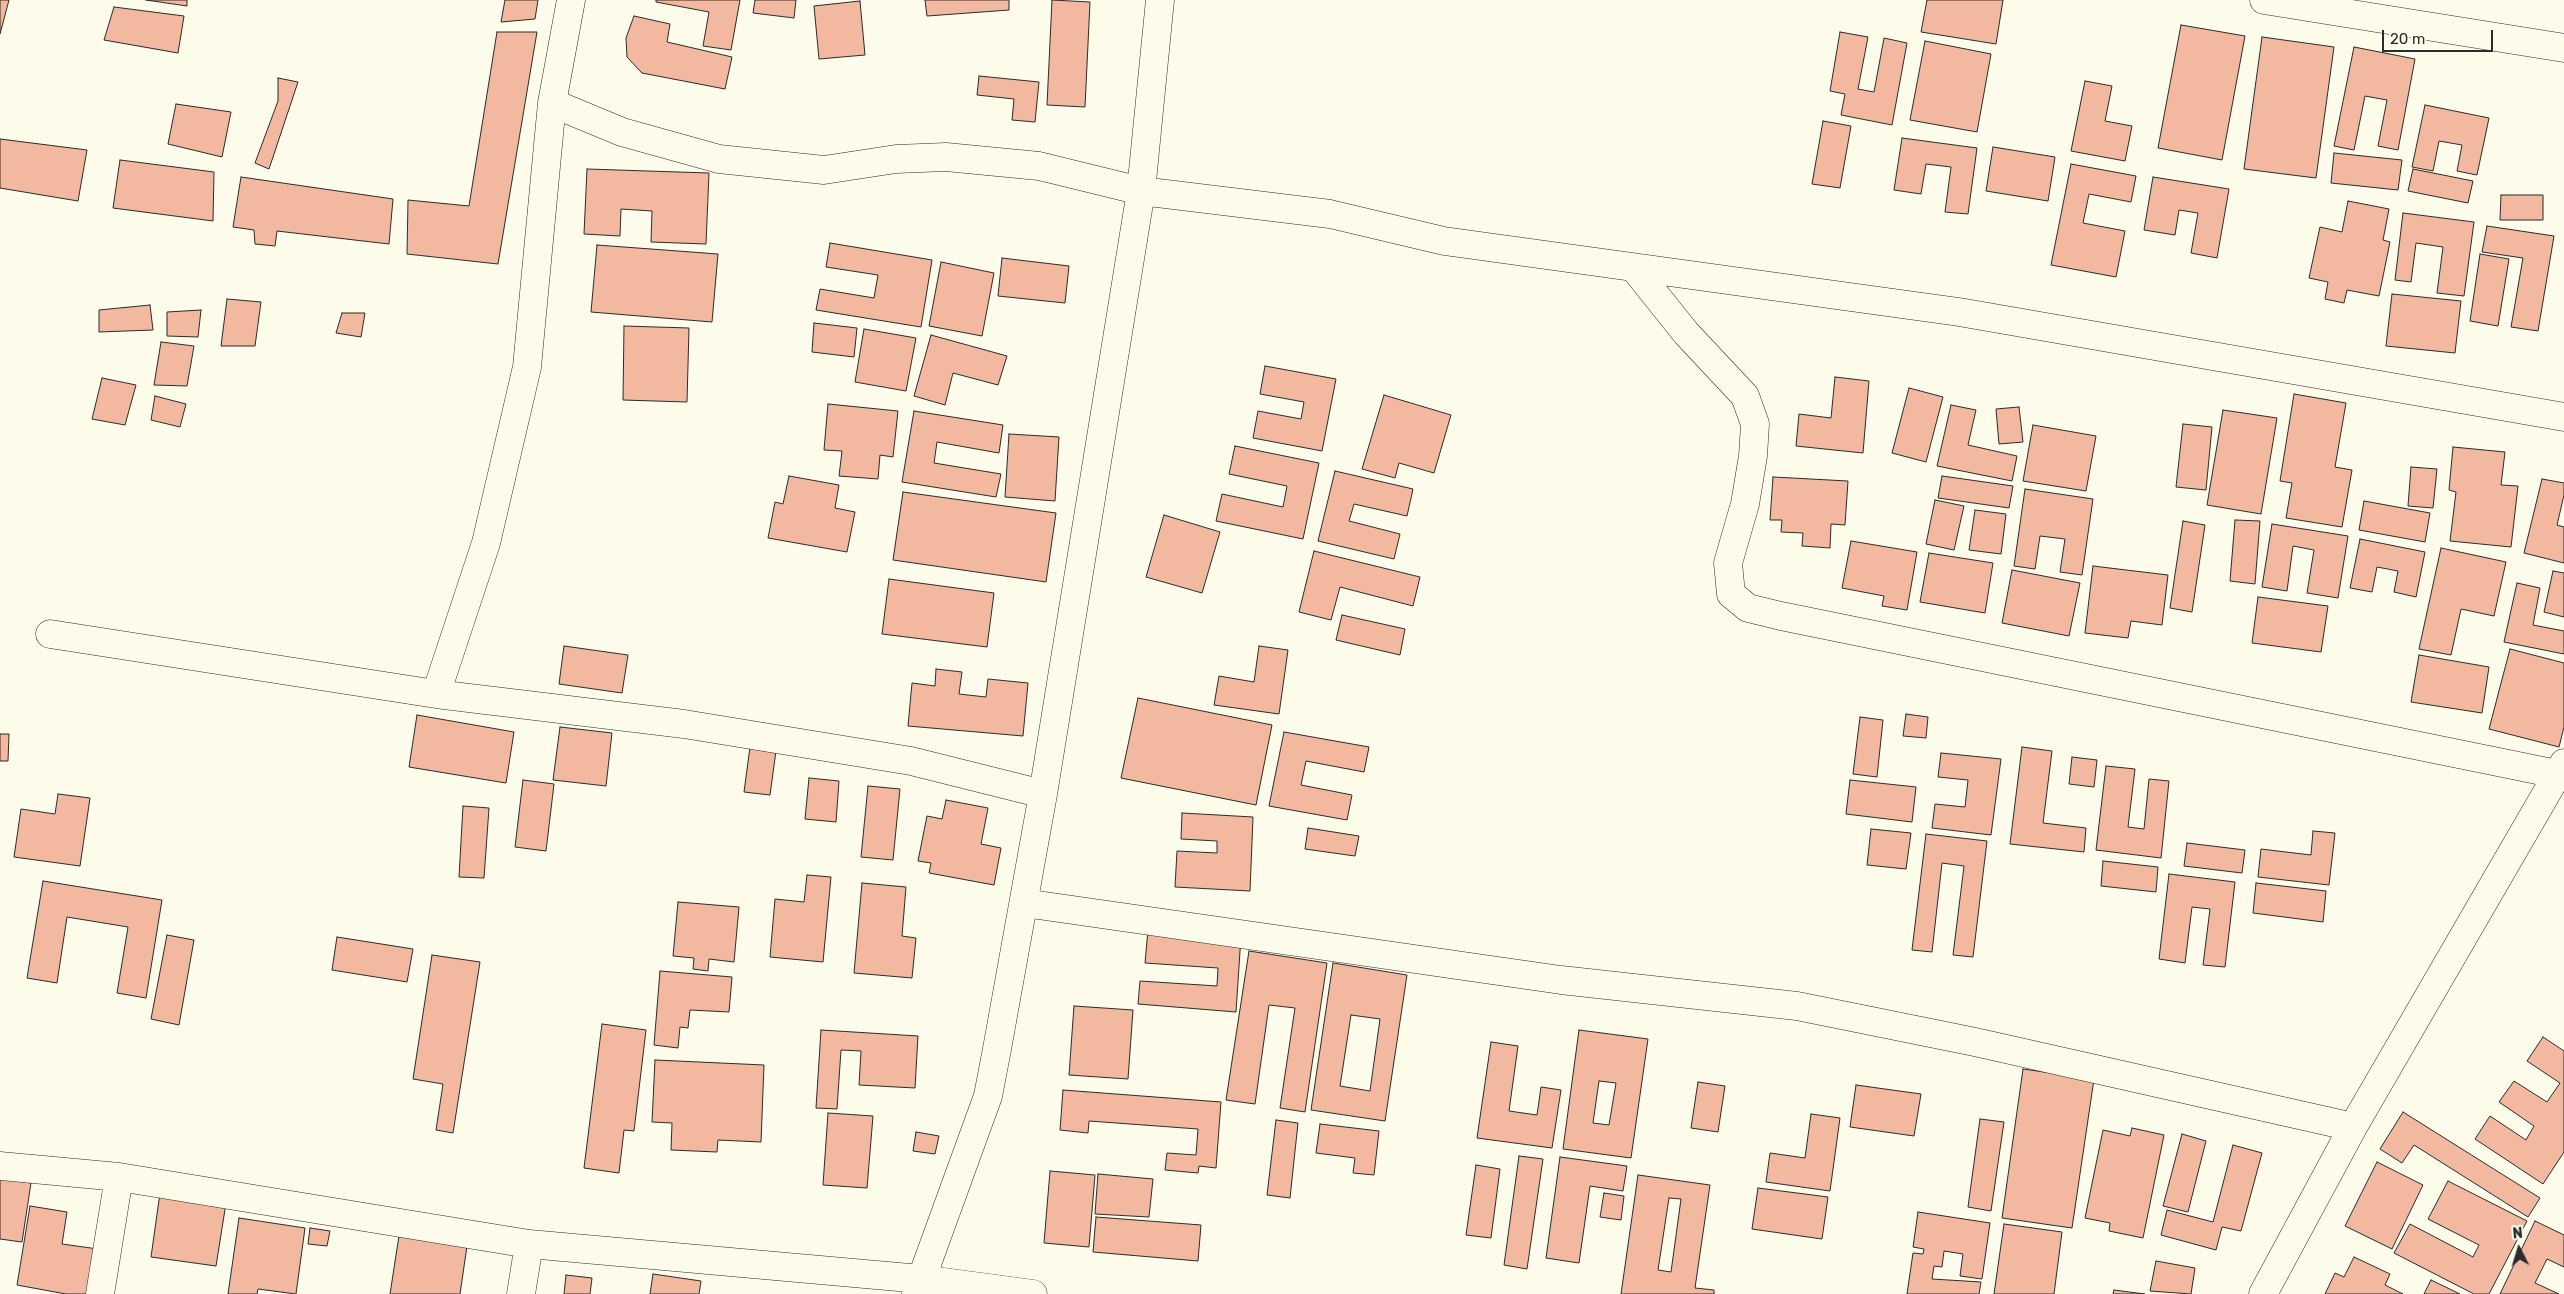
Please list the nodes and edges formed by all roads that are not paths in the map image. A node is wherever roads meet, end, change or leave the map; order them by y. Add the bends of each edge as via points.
1 (572, 0) edge
2 (1160, 0) edge
3 (2264, 0) edge
4 (2564, 48) edge
5 (552, 103) junction
6 (1142, 191) junction
7 (1634, 268) junction
8 (2564, 417) edge
9 (50, 634) dead end
10 (436, 694) junction
11 (2560, 769) edge
12 (1044, 794) junction
13 (1024, 903) junction
14 (2353, 1128) junction
15 (0, 1166) edge
16 (119, 1177) junction
17 (529, 1244) junction
18 (919, 1286) edge
19 (100, 1294) edge
20 (520, 1294) edge
21 (1033, 1294) edge
22 (2263, 1294) edge

1 - 5 street
2 - 6 street
3 - 4 street
5 - 6 street via 622,132 719,160 824,170 896,159 946,158 1039,166
5 - 10 street via 527,367 486,543
6 - 7 street via 1330,214 1444,241
6 - 12 street
7 - 8 street via 1959,312
7 - 11 street via 1686,333 1745,396 1755,424 1754,456 1745,504 1728,563 1731,594 1748,608
9 - 10 street
10 - 12 street via 684,724 902,759
11 - 14 street
12 - 13 street
13 - 14 street via 1561,980 1797,1006 1975,1042
13 - 18 street via 988,1096
14 - 22 street
15 - 16 street
16 - 17 street
16 - 19 street
17 - 18 street
17 - 20 street
18 - 21 street

